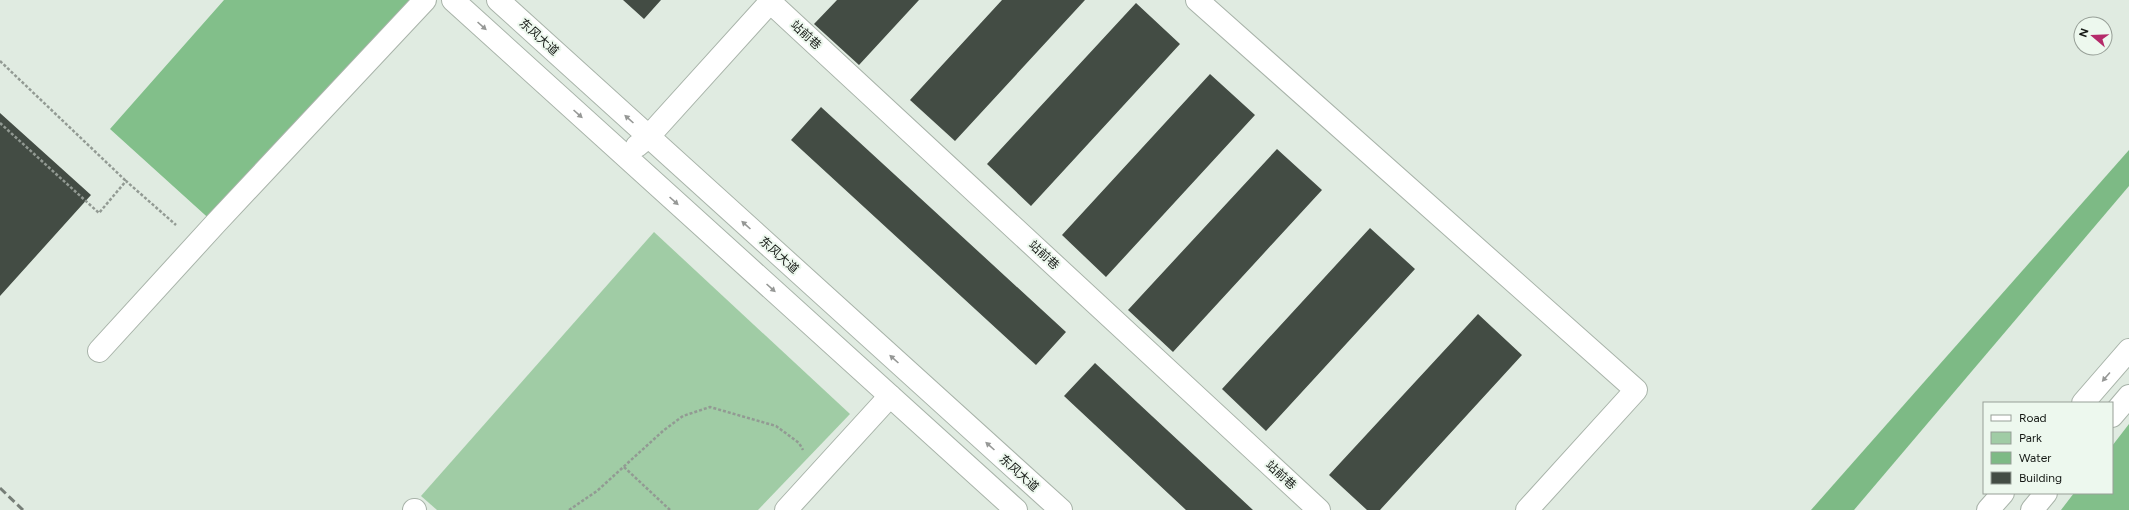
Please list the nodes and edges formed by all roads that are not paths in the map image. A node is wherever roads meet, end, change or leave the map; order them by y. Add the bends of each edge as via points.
1 (424, 0) edge
2 (453, 0) edge
3 (498, 0) edge
4 (1197, 0) edge
5 (770, 1) edge
6 (648, 136) junction
7 (624, 156) junction
8 (2129, 350) edge
9 (99, 352) dead end
10 (890, 396) junction
11 (2129, 396) edge
12 (2084, 402) edge
13 (2113, 415) edge
14 (2002, 494) edge
15 (2045, 494) edge
16 (786, 510) edge
17 (1016, 510) edge
18 (1061, 510) edge
19 (1319, 510) edge
20 (1527, 510) edge
21 (1988, 510) edge
22 (2032, 510) edge

1 - 9 street
2 -> 7 street
6 -> 3 street, 东风大道
4 - 20 street via 1636,390
5 - 6 street
5 - 19 street, 站前巷
6 - 7 street
18 -> 6 street, 东风大道
7 -> 10 street
8 -> 12 street
10 - 16 street
10 - 17 street
11 - 13 street
14 - 21 street
15 - 22 street

